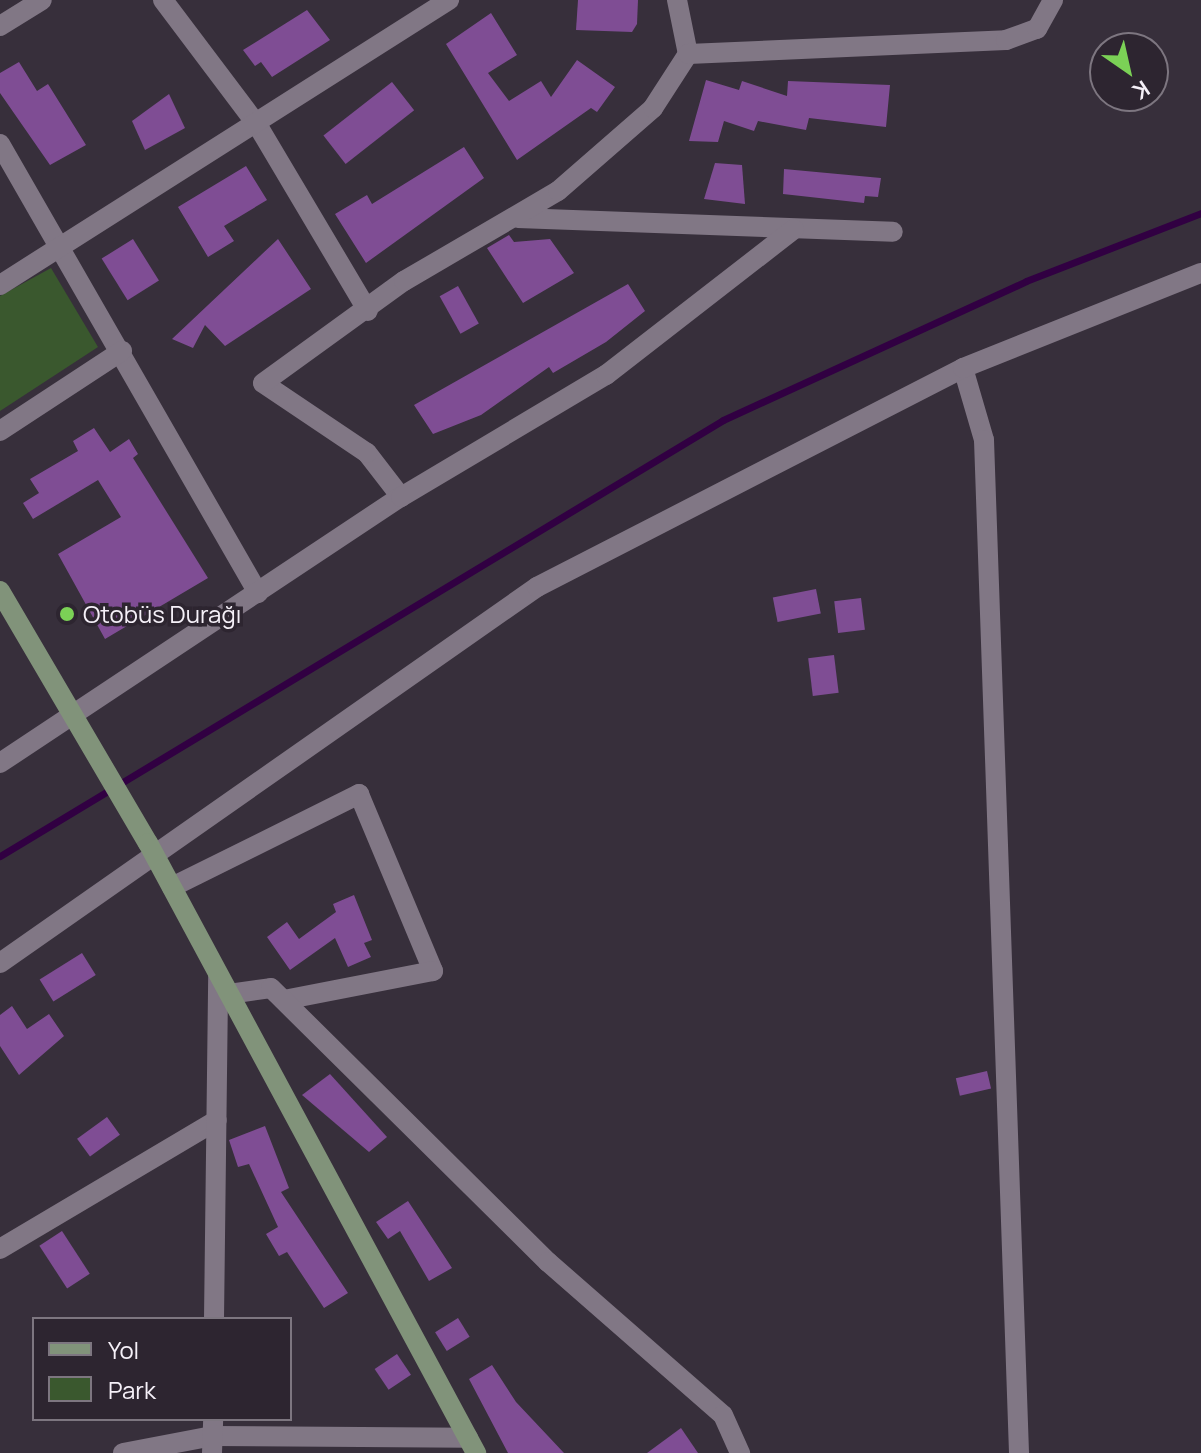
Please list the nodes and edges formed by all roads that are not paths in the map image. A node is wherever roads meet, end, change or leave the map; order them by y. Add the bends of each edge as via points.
1 (42, 0) edge
2 (163, 0) edge
3 (449, 0) edge
4 (677, 0) edge
5 (1053, 0) edge
6 (0, 26) edge
7 (688, 54) junction
8 (258, 126) junction
9 (0, 144) edge
10 (518, 218) junction
11 (794, 229) junction
12 (893, 232) dead end
13 (65, 249) junction
14 (1201, 273) edge
15 (0, 285) edge
16 (368, 311) junction
17 (122, 351) junction
18 (963, 368) junction
19 (0, 431) edge
20 (401, 497) junction
21 (0, 591) edge
22 (258, 593) junction
23 (69, 716) junction
24 (0, 763) edge
25 (151, 850) junction
26 (172, 887) junction
27 (0, 963) edge
28 (218, 974) junction
29 (229, 994) junction
30 (284, 1000) junction
31 (217, 1120) junction
32 (0, 1249) edge
33 (214, 1317) edge
34 (213, 1436) edge
35 (472, 1445) edge
36 (123, 1453) edge
37 (740, 1453) edge
38 (1019, 1453) edge

1 - 6 street
2 - 8 street
3 - 8 street
4 - 7 street
5 - 7 street via 1037,29 1006,40
7 - 10 street via 653,108
8 - 13 street
8 - 16 street
9 - 13 street
10 - 11 street
10 - 16 street via 404,281
11 - 12 street
11 - 20 street via 606,375
13 - 15 street
13 - 17 street
14 - 18 street
16 - 20 street via 263,383 367,453
17 - 19 street
17 - 22 street
18 - 25 street via 537,587
18 - 38 street via 984,440
20 - 22 street
21 - 23 street
22 - 23 street
23 - 24 street
23 - 25 street via 101,760
25 - 26 street
25 - 27 street
26 - 28 street
26 - 30 street via 359,794 433,971
28 - 29 street
28 - 31 street
29 - 30 street via 271,988
29 - 35 street
30 - 37 street via 548,1262 723,1415
31 - 32 street
31 - 33 street
34 - 35 street
34 - 36 street

